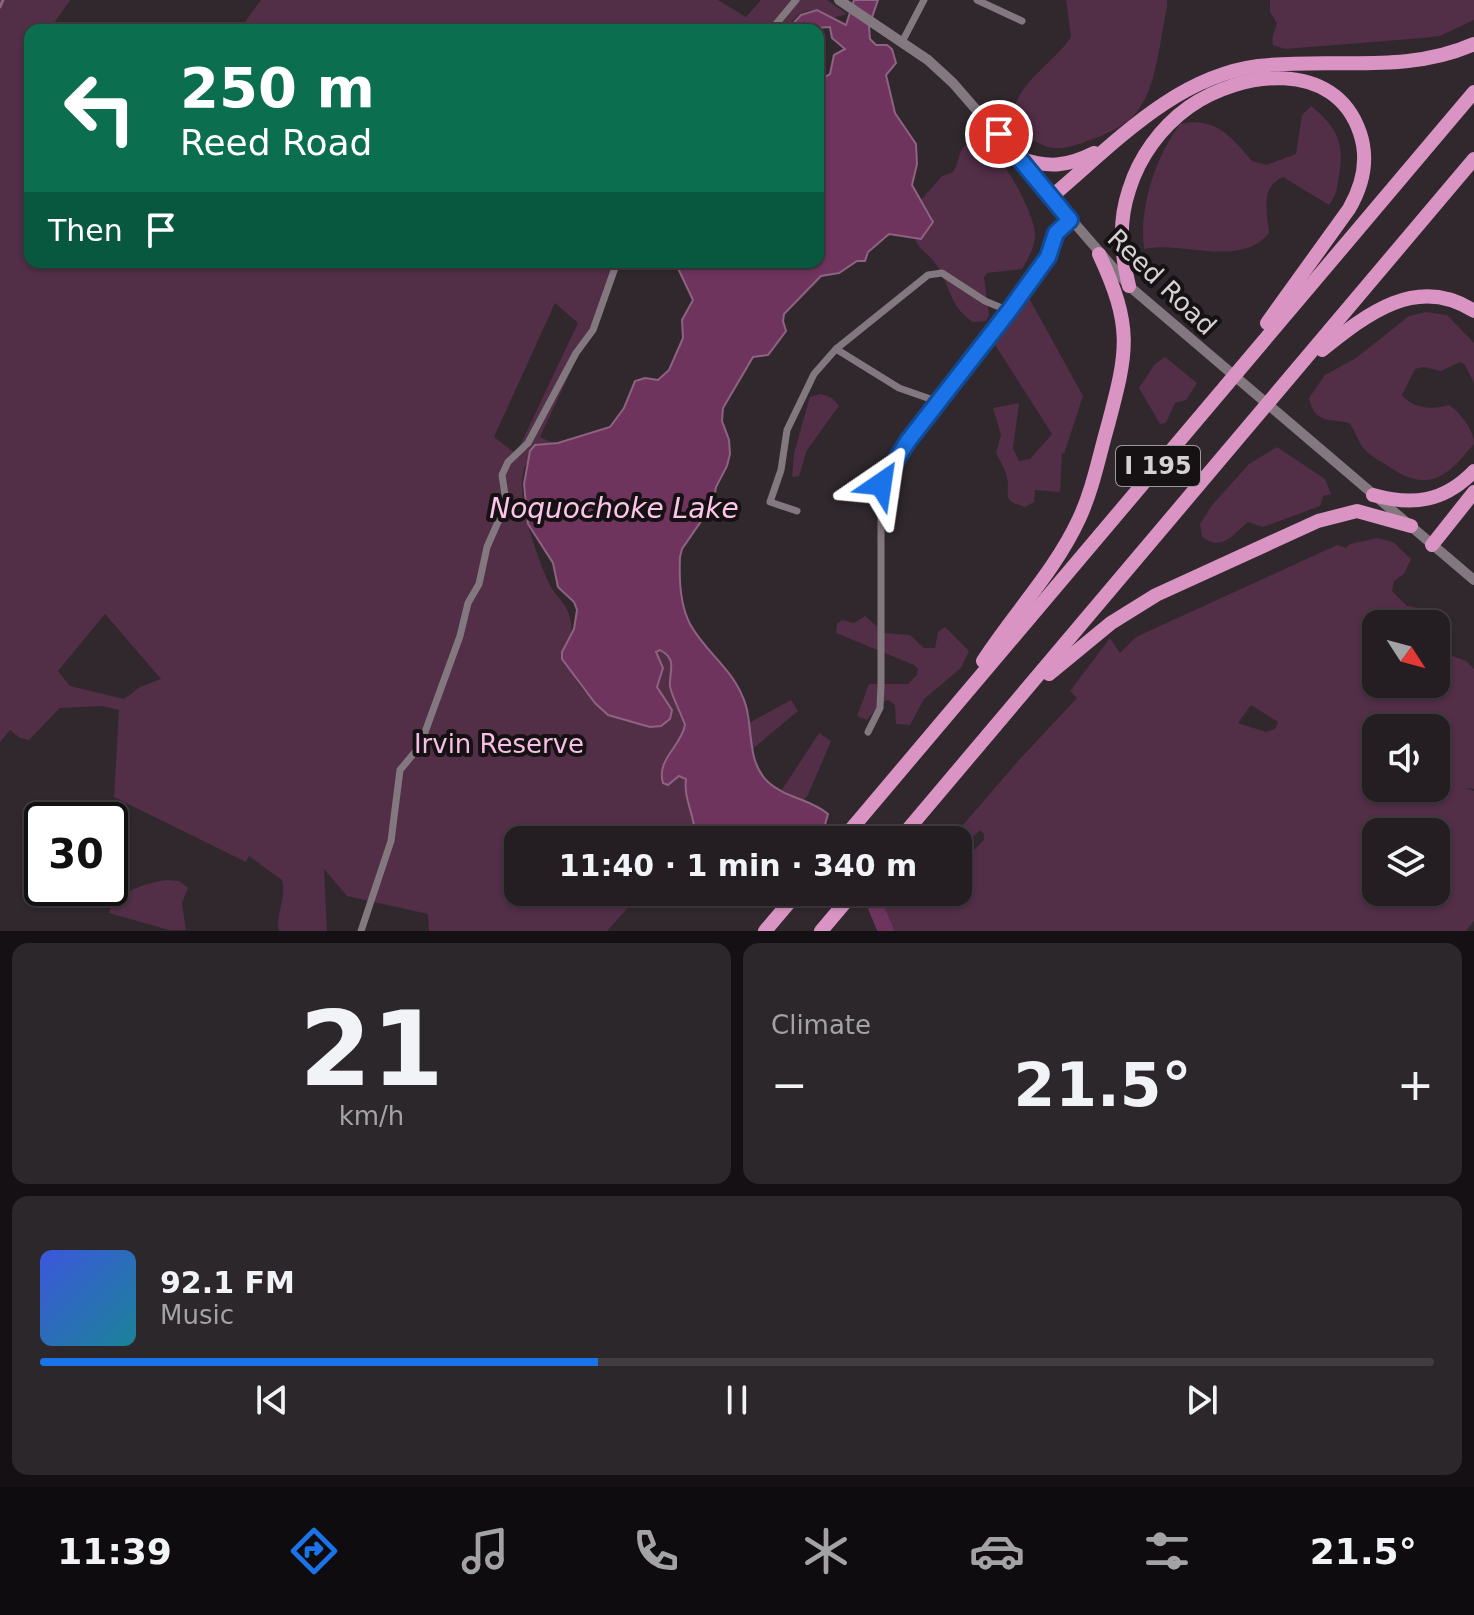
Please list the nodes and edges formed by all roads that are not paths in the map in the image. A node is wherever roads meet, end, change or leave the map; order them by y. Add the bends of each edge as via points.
1 (796, 0) edge
2 (924, 0) edge
3 (977, 0) edge
4 (844, 3) edge
5 (1022, 21) dead end
6 (776, 24) edge
7 (902, 42) junction
8 (1474, 44) edge
9 (1474, 92) edge
10 (1113, 145) junction
11 (1019, 158) junction
12 (1474, 159) edge
13 (1051, 197) junction
14 (1070, 220) junction
15 (1099, 254) junction
16 (615, 268) edge
17 (1129, 286) junction
18 (1009, 311) junction
19 (1474, 311) edge
20 (836, 349) junction
21 (1297, 370) junction
22 (1225, 386) junction
23 (939, 402) junction
24 (1474, 471) edge
25 (1474, 492) edge
26 (1373, 495) junction
27 (797, 511) dead end
28 (1411, 526) junction
29 (1432, 545) junction
30 (1474, 580) edge
31 (1018, 700) junction
32 (944, 720) junction
33 (868, 732) dead end
34 (854, 826) edge
35 (911, 826) edge
36 (786, 906) edge
37 (842, 906) edge
38 (361, 931) edge
39 (765, 931) edge
40 (821, 931) edge

1 - 6 street
2 - 7 street
3 - 5 street
4 - 7 street, Reed Road
7 - 11 street, Reed Road via 953,83
8 - 10 highway via 1410,63 1272,65 1233,71 1180,93
9 - 22 highway, I 195
10 - 11 highway via 1058,166
10 - 13 highway
11 - 13 street, Reed Road
12 - 21 highway, I 195
13 - 14 street, Reed Road
14 - 15 street, Reed Road
14 - 18 street via 1056,233 1048,257
15 - 17 street, Reed Road
15 - 32 highway via 1120,303 1125,352 1091,488 1055,559
16 - 38 street via 593,330 528,443 502,475 502,513 420,746 400,770 391,841
17 - 22 highway via 1121,239 1127,193 1148,149 1178,115 1219,90 1270,78 1309,82 1343,105 1364,150 1360,190
17 - 26 street, Reed Road
18 - 20 street via 942,273 928,275
18 - 23 street
19 - 21 highway via 1439,297 1403,298 1367,315
20 - 23 street via 899,388
20 - 27 street via 814,374 787,430 770,502
21 - 31 highway, I 195
22 - 32 highway, I 195
23 - 33 street via 881,484 880,708
24 - 26 highway via 1432,499 1400,501
25 - 29 highway
26 - 28 street, Reed Road
28 - 29 street, Reed Road
28 - 31 highway via 1357,511 1305,526 1142,603
29 - 30 street, Reed Road
31 - 35 highway, I 195
32 - 34 highway, I 195
36 - 39 highway
37 - 40 highway

